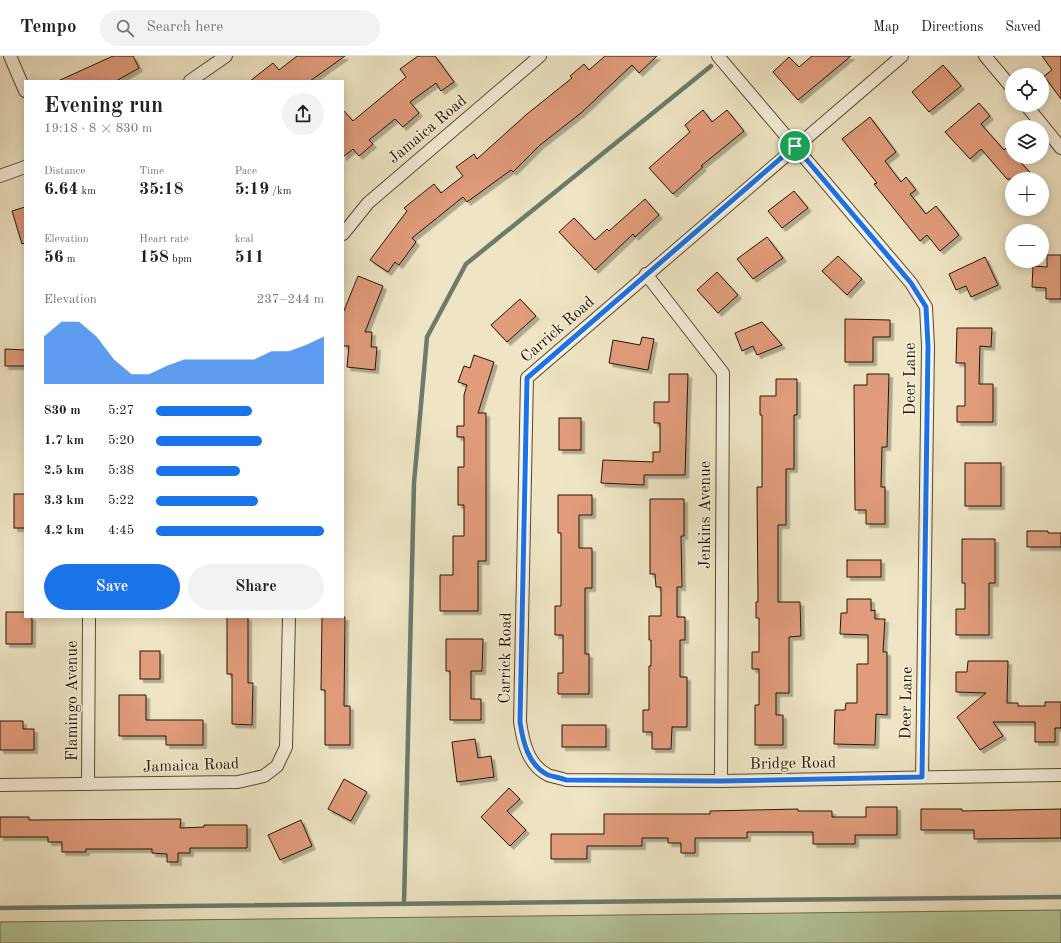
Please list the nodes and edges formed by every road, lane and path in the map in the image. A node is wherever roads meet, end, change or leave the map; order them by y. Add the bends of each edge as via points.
1 (10, 56) edge
2 (226, 56) edge
3 (540, 56) edge
4 (718, 56) edge
5 (902, 56) edge
6 (986, 56) edge
7 (1005, 79) edge
8 (191, 80) edge
9 (24, 89) edge
10 (1032, 112) edge
11 (795, 146) junction
12 (1061, 148) edge
13 (24, 167) edge
14 (0, 176) edge
15 (344, 233) edge
16 (646, 274) junction
17 (89, 618) edge
18 (289, 618) edge
19 (531, 760) joint
20 (1061, 776) edge
21 (922, 777) junction
22 (721, 781) junction
23 (88, 784) junction
24 (0, 785) edge

1 - 9 street
2 - 8 street
3 - 15 street, Jamaica Road via 368,203
4 - 11 street, Deer Lane
5 - 11 street, Carrick Road
6 - 7 street
10 - 12 street
11 - 16 street, Carrick Road
11 - 21 street, Deer Lane via 911,283 926,307 928,346
13 - 14 street
16 - 19 street, Carrick Road via 527,378 520,722 523,741
16 - 22 street, Jenkins Avenue via 723,373
17 - 23 street, Flamingo Avenue
18 - 23 street, Jamaica Road via 286,747 277,766 264,776 238,782
19 - 22 street, Bridge Road via 548,775 566,780
20 - 21 street, Bridge Road
21 - 22 street, Bridge Road
23 - 24 street, Jamaica Road

